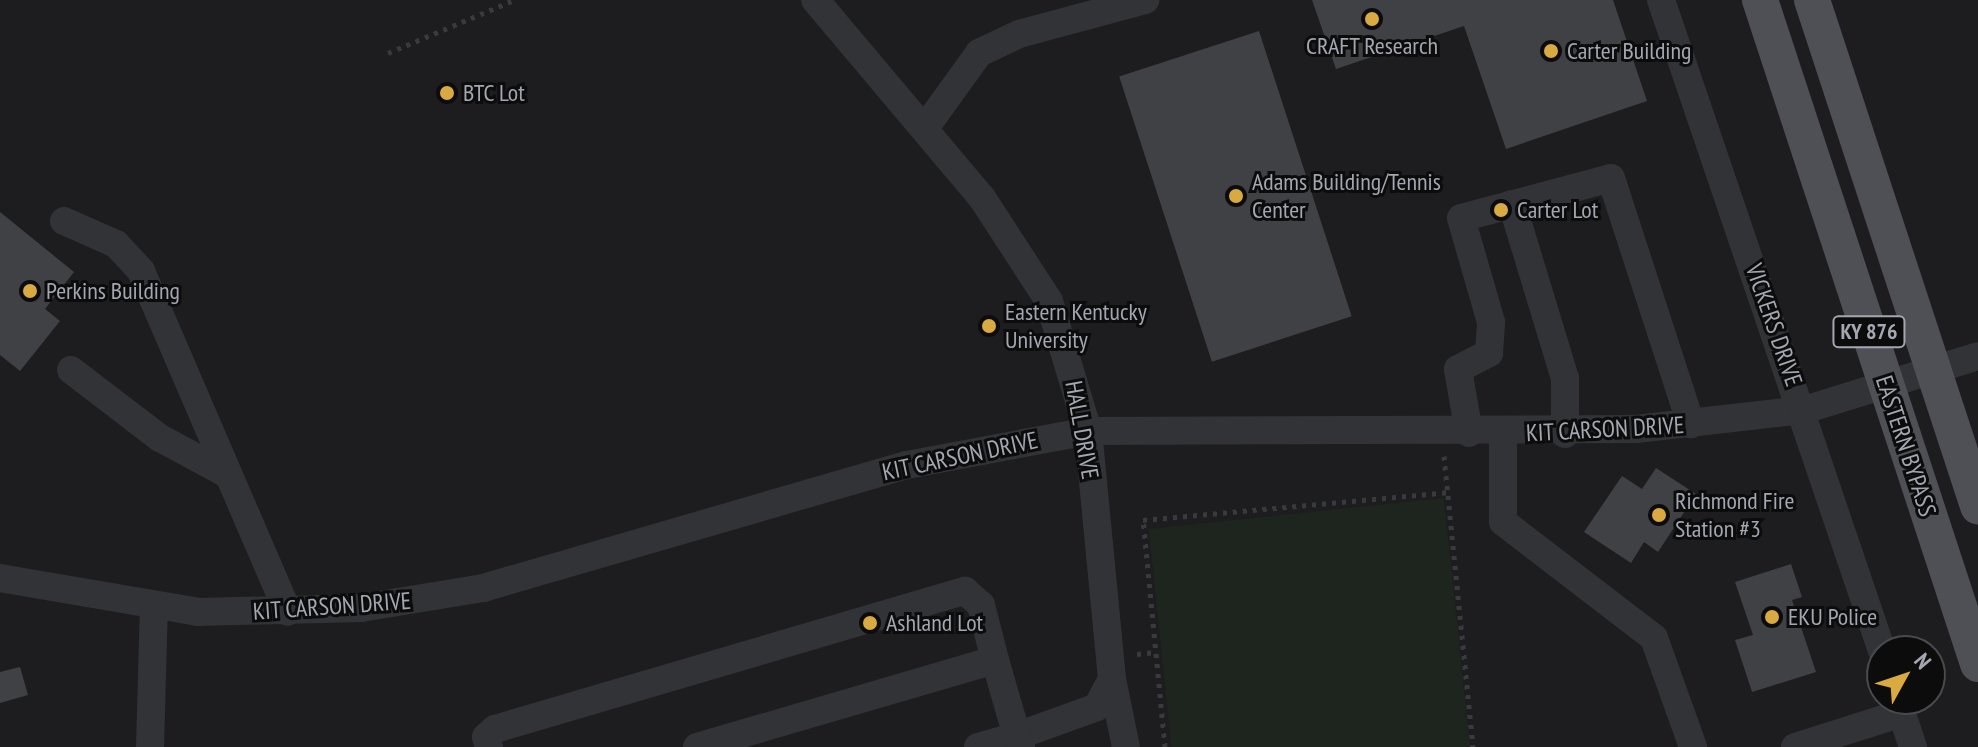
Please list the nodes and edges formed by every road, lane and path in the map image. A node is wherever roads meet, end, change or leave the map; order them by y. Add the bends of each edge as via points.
1 (514, 0) edge
2 (815, 0) edge
3 (1145, 0) edge
4 (1661, 0) edge
5 (1760, 0) edge
6 (1812, 0) edge
7 (388, 53) dead end
8 (925, 128) junction
9 (1512, 204) junction
10 (64, 221) dead end
11 (1978, 356) edge
12 (1932, 368) junction
13 (71, 370) dead end
14 (1885, 383) junction
15 (1804, 410) junction
16 (1691, 424) junction
17 (1088, 431) junction
18 (1469, 433) junction
19 (1503, 434) junction
20 (1565, 434) junction
21 (1444, 451) dead end
22 (229, 475) junction
23 (1448, 492) junction
24 (1978, 506) edge
25 (0, 578) edge
26 (154, 608) junction
27 (288, 612) junction
28 (1877, 635) edge
29 (995, 660) junction
30 (1978, 664) edge
31 (1112, 679) junction
32 (1877, 715) edge
33 (1903, 715) edge
34 (1019, 741) edge
35 (150, 747) edge
36 (489, 747) edge
37 (697, 747) edge
38 (978, 747) edge
39 (1126, 747) edge
40 (1165, 747) edge
41 (1473, 747) edge
42 (1693, 747) edge
43 (1795, 747) edge
44 (1913, 747) edge

1 - 7 path
2 - 8 street, HALL DRIVE
3 - 8 street via 1019,34 979,53
4 - 15 street, VICKERS DRIVE
5 - 14 main road, EASTERN BYPASS / KY 876
6 - 12 main road, EASTERN BYPASS / KY 876
8 - 17 street, HALL DRIVE via 1031,264 1059,325
9 - 16 street via 1611,178
9 - 18 street via 1461,218 1491,322 1489,353 1458,369
9 - 20 street via 1565,378
10 - 22 street via 116,244 141,271
11 - 12 street, KIT CARSON DRIVE
12 - 14 street, KIT CARSON DRIVE
12 - 24 main road, EASTERN BYPASS / KY 876
13 - 22 street via 160,438
14 - 15 street, KIT CARSON DRIVE
14 - 30 main road, EASTERN BYPASS / KY 876
15 - 16 street, KIT CARSON DRIVE
15 - 28 street, VICKERS DRIVE
16 - 20 street, KIT CARSON DRIVE
17 - 18 street, KIT CARSON DRIVE
17 - 27 street, KIT CARSON DRIVE via 907,465 483,588
17 - 31 street, HALL DRIVE
18 - 19 street, KIT CARSON DRIVE
19 - 20 street, KIT CARSON DRIVE
19 - 42 street via 1503,522 1654,638
21 - 23 path
22 - 27 street
23 - 40 path via 1143,520
23 - 41 path
25 - 26 street, KIT CARSON DRIVE
26 - 27 street, KIT CARSON DRIVE
26 - 35 street
29 - 34 street
29 - 36 street via 981,605 965,591 495,729 486,737
29 - 37 street
31 - 34 street via 1097,707
31 - 39 street, HALL DRIVE
32 - 43 street
33 - 44 street
34 - 38 street

